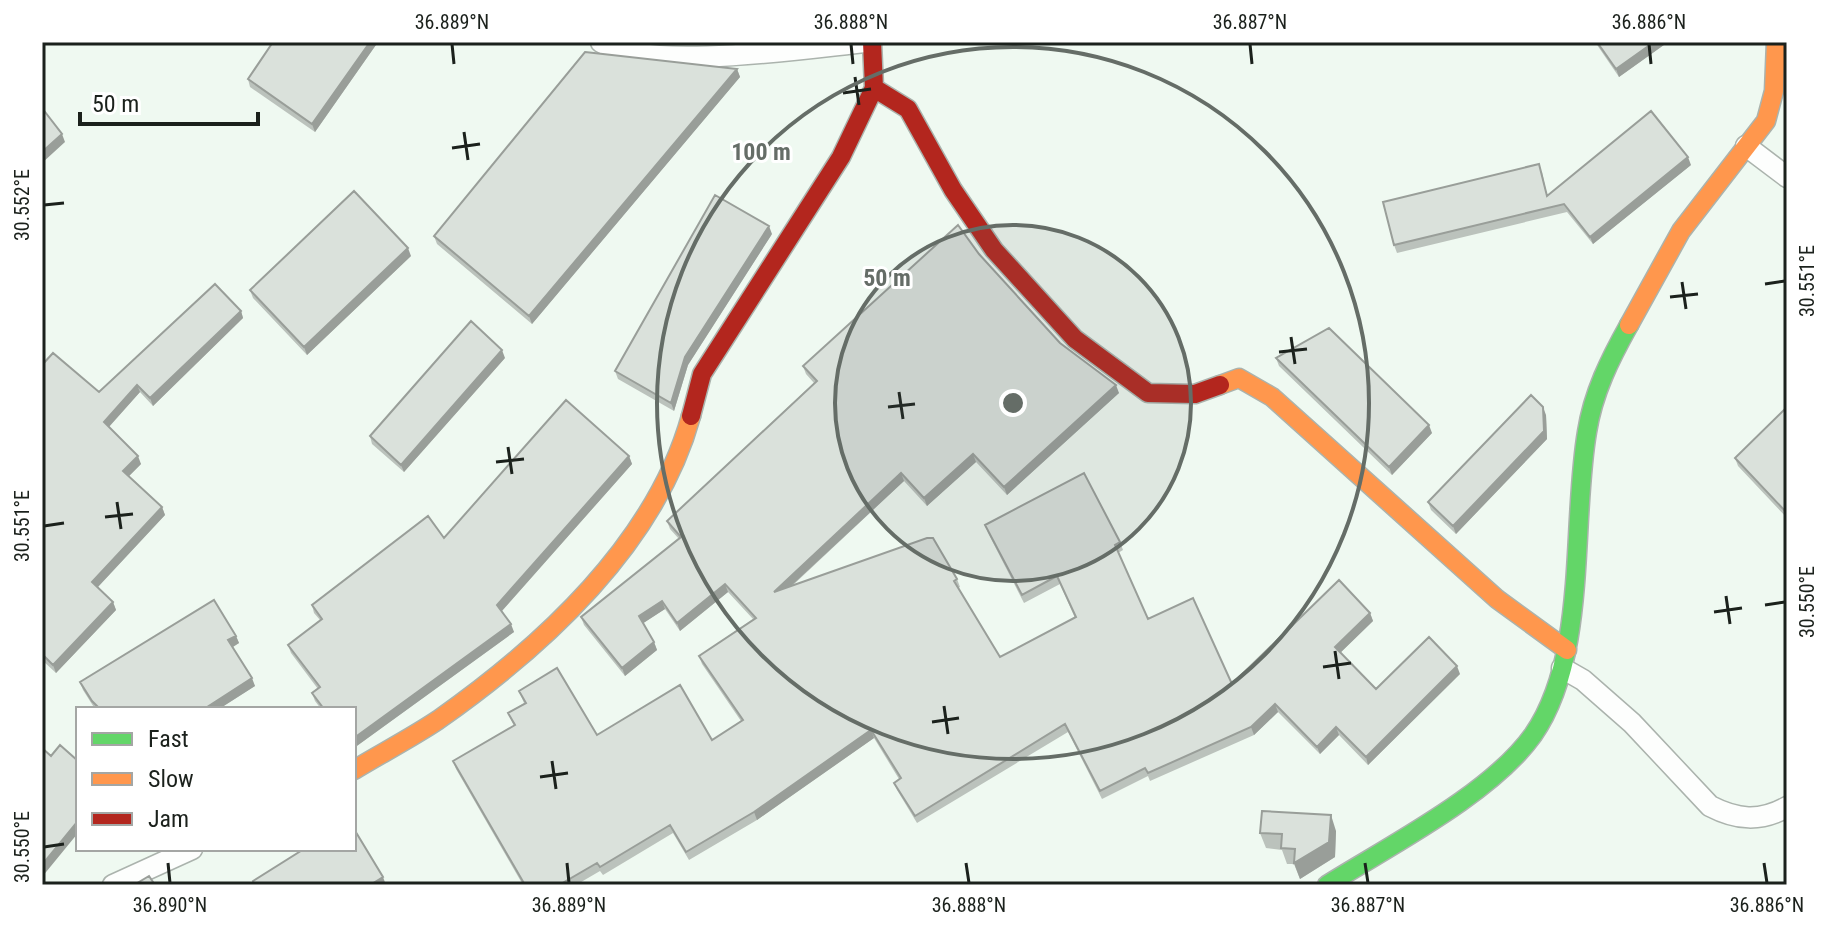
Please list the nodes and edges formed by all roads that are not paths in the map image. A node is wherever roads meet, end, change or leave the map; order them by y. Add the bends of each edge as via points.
1 (601, 42) edge
2 (865, 42) edge
3 (872, 42) edge
4 (1776, 42) edge
5 (874, 88) junction
6 (1746, 146) junction
7 (1787, 177) edge
8 (1564, 659) junction
9 (356, 769) edge
10 (1787, 807) edge
11 (188, 851) edge
12 (113, 885) edge
13 (1327, 885) edge

1 - 2 street via 650,56
3 - 5 street
4 - 6 street via 1774,91 1766,121
5 - 8 street via 908,109 994,250 1075,339 1148,393 1195,394 1239,378 1272,397
5 - 9 street via 841,157 702,374 669,476 639,528 575,605 510,664 437,720
6 - 7 street
6 - 8 street via 1681,231 1605,368 1587,431
8 - 10 street via 1710,806 1742,818 1759,818
8 - 13 street via 1554,698 1532,736 1498,773
11 - 12 street

